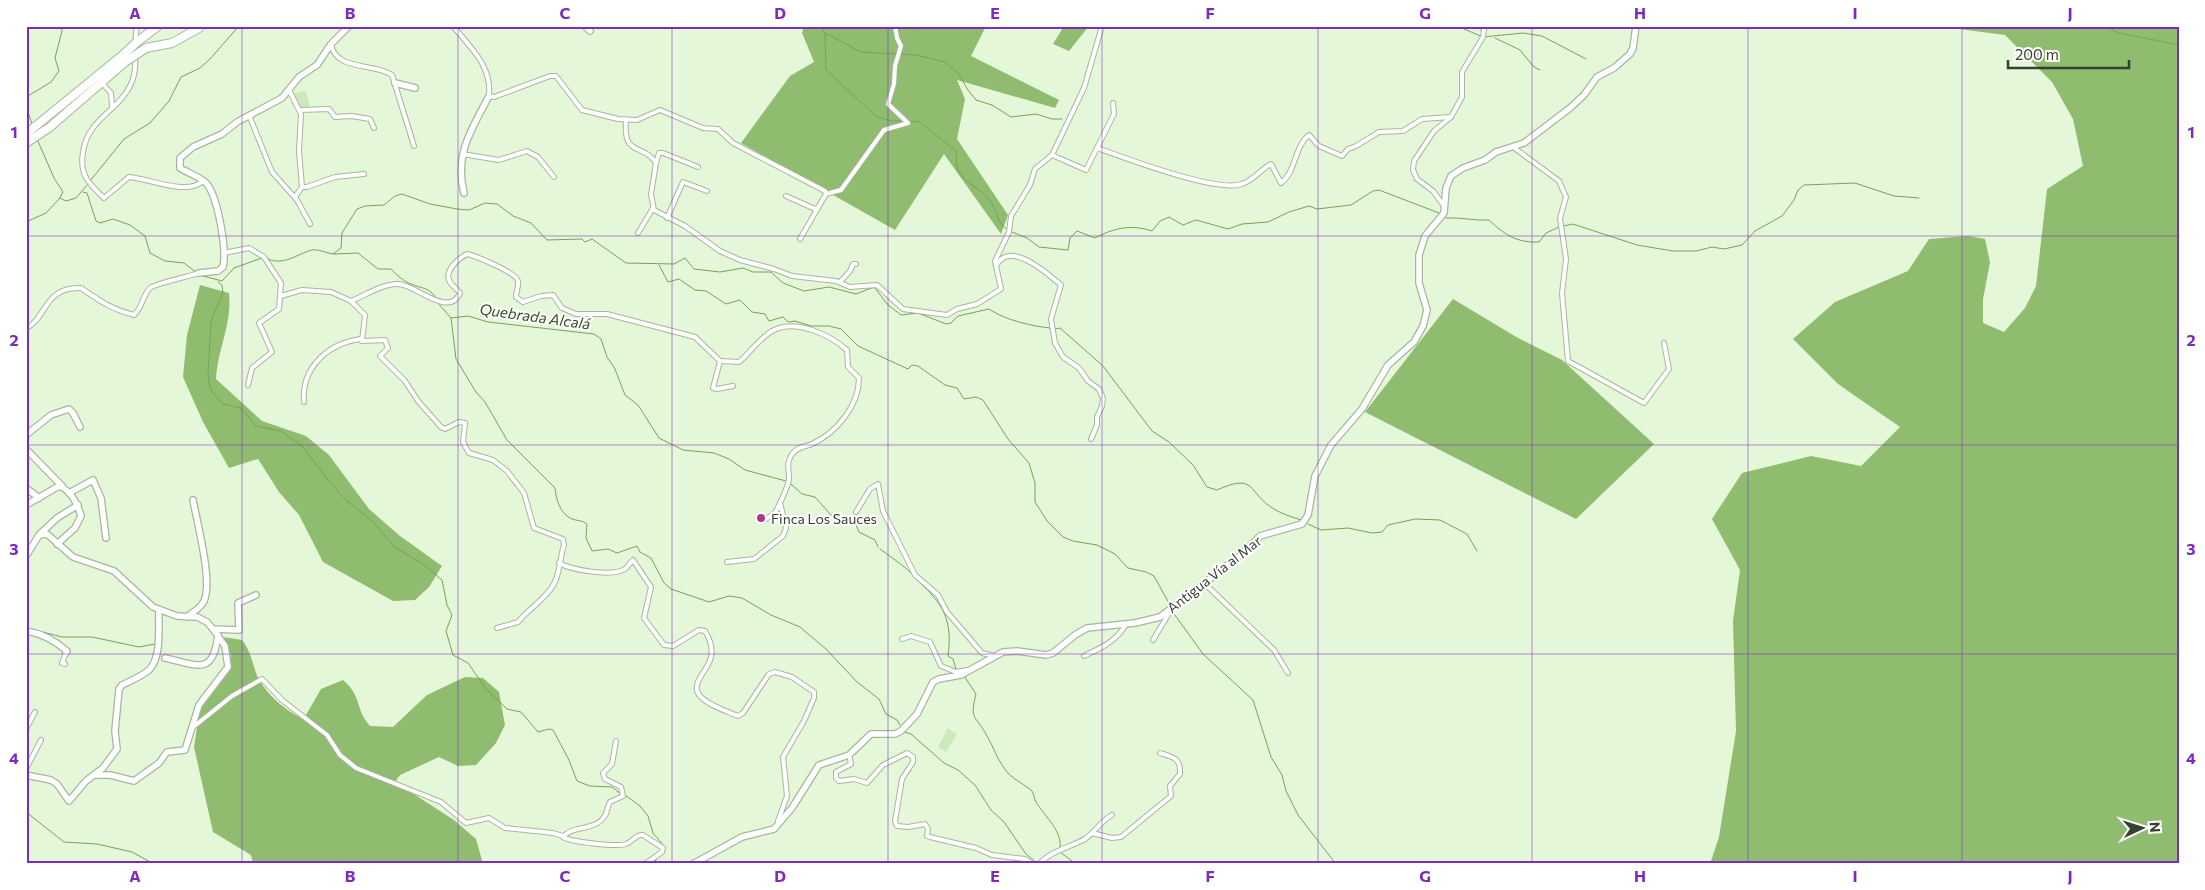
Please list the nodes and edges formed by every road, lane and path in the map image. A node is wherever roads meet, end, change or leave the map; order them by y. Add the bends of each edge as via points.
1 (137, 26) edge
2 (349, 26) edge
3 (453, 26) edge
4 (895, 26) edge
5 (1102, 26) edge
6 (1480, 26) edge
7 (1636, 26) edge
8 (157, 27) edge
9 (199, 28) dead end
10 (331, 44) junction
11 (124, 58) junction
12 (101, 82) junction
13 (395, 83) junction
14 (415, 88) dead end
15 (289, 90) junction
16 (111, 94) junction
17 (123, 95) junction
18 (489, 96) junction
19 (1113, 103) dead end
20 (112, 106) junction
21 (300, 110) junction
22 (58, 114) junction
23 (250, 115) junction
24 (1451, 117) junction
25 (626, 120) junction
26 (374, 128) dead end
27 (27, 140) edge
28 (414, 146) dead end
29 (1513, 147) junction
30 (1097, 148) junction
31 (462, 154) junction
32 (1052, 155) junction
33 (656, 163) junction
34 (698, 167) dead end
35 (364, 174) dead end
36 (554, 177) dead end
37 (203, 181) junction
38 (302, 187) junction
39 (707, 191) dead end
40 (464, 193) dead end
41 (826, 194) junction
42 (786, 196) dead end
43 (295, 197) junction
44 (1446, 207) junction
45 (652, 208) junction
46 (818, 208) junction
47 (667, 218) junction
48 (310, 224) dead end
49 (638, 233) dead end
50 (800, 239) dead end
51 (224, 253) junction
52 (856, 264) dead end
53 (996, 266) junction
54 (198, 273) joint
55 (840, 282) junction
56 (281, 296) junction
57 (351, 301) junction
58 (26, 328) edge
59 (361, 339) junction
60 (1664, 343) dead end
61 (720, 361) junction
62 (248, 385) dead end
63 (733, 386) dead end
64 (304, 402) dead end
65 (80, 427) dead end
66 (26, 435) edge
67 (1091, 439) dead end
68 (26, 449) edge
69 (62, 486) junction
70 (26, 488) edge
71 (69, 493) junction
72 (39, 498) junction
73 (193, 500) dead end
74 (780, 501) junction
75 (26, 505) edge
76 (78, 505) junction
77 (856, 512) dead end
78 (764, 520) dead end
79 (40, 534) junction
80 (106, 538) dead end
81 (57, 544) junction
82 (26, 556) edge
83 (727, 562) dead end
84 (559, 563) junction
85 (1204, 583) junction
86 (256, 595) dead end
87 (1173, 607) junction
88 (159, 610) junction
89 (186, 617) junction
90 (1126, 624) junction
91 (497, 628) dead end
92 (213, 630) junction
93 (26, 631) edge
94 (218, 635) junction
95 (902, 639) dead end
96 (1153, 640) dead end
97 (66, 653) joint
98 (994, 656) junction
99 (1084, 656) dead end
100 (165, 658) dead end
101 (65, 664) dead end
102 (970, 670) junction
103 (1288, 673) dead end
104 (36, 712) dead end
105 (192, 728) junction
106 (26, 729) edge
107 (41, 740) dead end
108 (616, 741) dead end
109 (1160, 753) dead end
110 (849, 755) junction
111 (26, 769) edge
112 (26, 775) edge
113 (96, 775) junction
114 (1112, 815) dead end
115 (775, 828) junction
116 (1092, 833) junction
117 (563, 836) junction
118 (645, 864) edge
119 (693, 864) edge
120 (1032, 864) edge
121 (1040, 864) edge

1 - 17 street via 133,81
2 - 10 street
3 - 18 street via 486,70
4 - 41 street via 901,46 888,104 908,124 884,130 841,190
5 - 32 street via 1084,88
6 - 24 street via 1484,29 1483,37 1464,67 1462,97
7 - 29 street, Antigua Vía al Mar via 1633,48 1623,62 1597,77 1580,100 1537,135
8 - 11 highway, bridge
9 - 11 highway, bridge via 172,43 146,48
10 - 13 street via 335,54 346,63 388,72
10 - 15 street via 317,65 300,76
11 - 12 highway
11 - 22 highway
12 - 16 street
12 - 22 highway
13 - 14 street
13 - 28 street
15 - 21 street
15 - 23 street via 282,98
16 - 17 street
16 - 20 street
17 - 20 street
18 - 25 street via 494,98 556,76 582,110
18 - 31 street
19 - 30 street via 1114,114
20 - 37 street via 89,132 84,143 81,169 96,190 106,198 129,177 186,188
21 - 26 street via 329,109 335,117 370,119
21 - 38 street
22 - 27 highway
23 - 37 street via 222,134 193,147 180,158 180,168
23 - 43 street via 272,172
24 - 30 street via 1422,119 1402,131 1379,132 1347,149 1342,156 1322,147 1309,135 1300,143 1293,164 1281,183 1271,164 1242,184 1219,184 1158,170
24 - 44 street via 1433,132 1413,166 1417,179
25 - 33 street via 625,135 629,144
25 - 41 street via 640,119 660,110 703,128 718,129 733,143
29 - 44 street, Antigua Vía al Mar via 1496,152 1451,176 1446,188
29 - 60 street via 1564,188 1566,197 1560,218 1566,266 1562,293 1568,361 1644,403 1669,369
30 - 32 street via 1085,171
31 - 36 street via 493,160 527,151 538,157
31 - 40 street
32 - 53 street via 1034,172 1030,186 1011,216 1009,232 995,259
33 - 34 street via 663,153
33 - 45 street
35 - 38 street via 335,177
37 - 51 street via 212,194 221,222
38 - 43 street
39 - 47 street via 683,182
41 - 46 street
42 - 46 street
43 - 48 street
44 - 85 street, Antigua Vía al Mar via 1425,236 1420,250 1418,274 1426,310 1421,330 1414,342 1388,365 1362,409 1331,445 1312,484 1306,520 1296,527 1260,536
45 - 47 street
45 - 49 street
46 - 50 street
47 - 55 street via 685,226 720,252 740,260 792,276
51 - 54 street via 223,267 218,271
51 - 56 street via 249,248 264,258 281,283
52 - 55 street
53 - 55 street via 1000,290 978,304 944,315 900,307 880,286 850,287
53 - 67 street via 1003,256 1025,259 1061,286 1051,319 1055,343 1064,358 1099,389 1102,398
54 - 58 street via 152,286 142,307 134,315 119,312 81,288 63,292 47,301 36,321
56 - 57 street via 307,289 331,292
56 - 62 street via 276,313 259,323 272,352 252,368
57 - 59 street via 365,315
57 - 61 street via 383,287 404,284 448,303 457,299 460,293 448,274 468,254 517,278 516,297 523,302 553,295 562,308 576,314 606,314 691,336 700,340
59 - 64 street via 343,342 315,361 304,390
59 - 84 street via 365,342 385,340 388,347 380,356 405,381 443,429 459,422 465,423 463,442 468,453 487,457 501,465 524,493 533,526 563,539
61 - 63 street via 713,388
61 - 74 street via 739,362 773,330 806,329 822,334 845,348 848,366 858,376 849,413 825,436 792,453 788,463 789,483
65 - 66 street via 69,410 50,415
68 - 69 street
69 - 71 street
69 - 72 street
70 - 72 street
71 - 76 street
71 - 80 street via 93,480 101,498
72 - 75 street
73 - 89 street via 204,557 206,593 200,607
74 - 78 street via 775,514
74 - 83 street via 786,528 783,536 754,559
76 - 79 street via 50,523
76 - 81 street via 81,516 75,528
77 - 98 street via 870,488 878,484 883,511 915,575 938,596 982,653
79 - 81 street via 47,534
79 - 82 street
81 - 88 street via 73,556 114,570
84 - 91 street via 556,580 546,594 518,622
84 - 115 street via 588,572 620,570 634,561 651,587 644,618 664,645 673,646 699,630 705,631 711,656 697,688 708,702 740,715 750,706 770,674 775,672 792,677 814,692 804,721 783,757 787,800
85 - 87 street, Antigua Vía al Mar
85 - 103 street via 1274,650
86 - 92 street via 238,603 239,630
87 - 90 street, Antigua Vía al Mar via 1152,620
87 - 96 street
88 - 89 street
88 - 113 street via 158,645 152,665 149,671 119,689 115,731 118,750
89 - 92 street via 197,617
90 - 98 street, Antigua Vía al Mar via 1083,630 1046,655 1017,651
90 - 99 street via 1106,646
92 - 94 street
93 - 97 street via 42,633 67,650
94 - 100 street via 208,664 202,666
94 - 105 street via 225,646 228,667 199,705
95 - 102 street via 911,636 930,642 940,666 956,672
97 - 101 street via 62,663
98 - 102 street, Antigua Vía al Mar
102 - 110 street, Antigua Vía al Mar via 933,682 917,714 901,731 872,734
104 - 106 street
105 - 113 street via 185,750 167,752 160,763 134,781
105 - 117 street via 232,696 262,679 282,700 327,735 340,755 362,772 441,802 466,823 489,818 505,828
107 - 111 street
108 - 117 street via 612,764 603,773 621,787 622,796 609,803 600,822
109 - 116 street via 1176,758 1179,763 1180,774 1170,786 1171,796 1121,837
110 - 115 street, Antigua Vía al Mar via 820,765
110 - 120 street via 851,764 836,772 836,778 867,784 887,763 907,753 913,757 902,779 894,821 897,826 925,824 927,836 992,855 1024,858
112 - 113 street via 51,780 70,801 86,781
114 - 116 street via 1098,824
115 - 119 street via 742,837
116 - 121 street via 1048,856
117 - 118 street via 567,840 594,844 624,845 643,835 662,846 663,850

